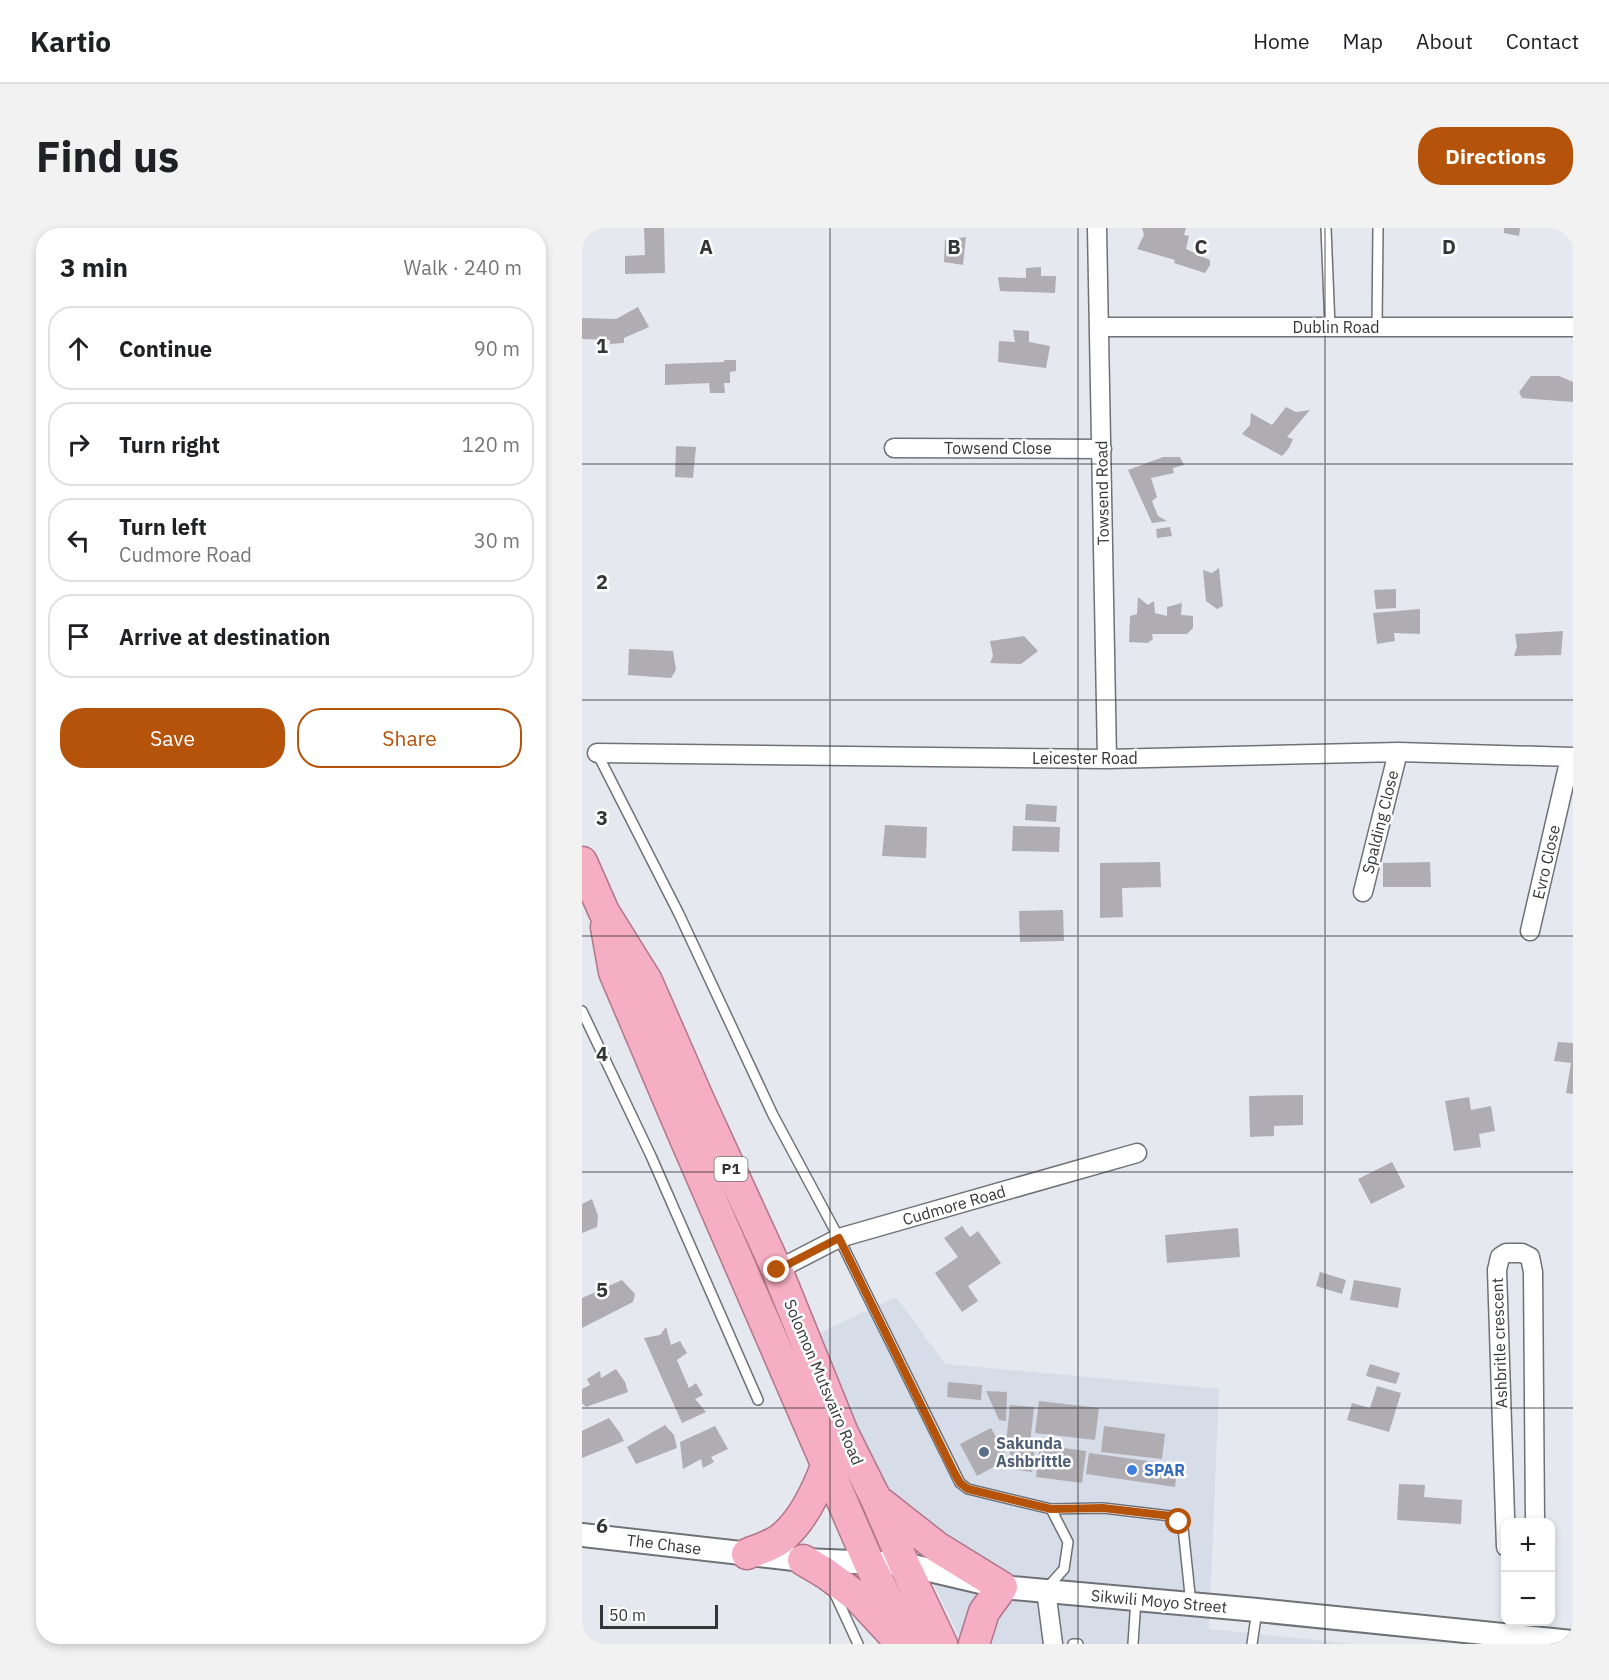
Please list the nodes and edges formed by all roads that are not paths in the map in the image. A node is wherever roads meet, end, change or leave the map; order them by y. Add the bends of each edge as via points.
1 (1097, 228) edge
2 (1326, 228) edge
3 (1378, 228) edge
4 (1099, 327) junction
5 (1330, 327) junction
6 (1377, 327) junction
7 (1573, 327) edge
8 (894, 448) dead end
9 (1102, 449) junction
10 (1398, 752) junction
11 (597, 753) joint
12 (1571, 758) edge
13 (1107, 759) junction
14 (582, 862) edge
15 (1363, 892) dead end
16 (604, 912) junction
17 (1530, 932) dead end
18 (582, 1011) edge
19 (1137, 1153) dead end
20 (839, 1238) junction
21 (777, 1270) junction
22 (758, 1400) dead end
23 (826, 1466) junction
24 (876, 1499) junction
25 (1051, 1509) junction
26 (1505, 1518) edge
27 (1535, 1518) edge
28 (582, 1535) edge
29 (747, 1554) junction
30 (869, 1563) junction
31 (904, 1564) junction
32 (814, 1567) junction
33 (1002, 1587) junction
34 (1046, 1590) junction
35 (1136, 1599) junction
36 (1191, 1604) junction
37 (1257, 1610) junction
38 (1506, 1628) edge
39 (1536, 1630) edge
40 (1573, 1642) edge
41 (858, 1644) edge
42 (900, 1644) edge
43 (909, 1644) edge
44 (942, 1644) edge
45 (974, 1644) edge
46 (1053, 1644) edge
47 (1073, 1644) edge
48 (1078, 1644) edge
49 (1133, 1644) edge
50 (1252, 1644) edge

1 - 4 street, Towsend Road
2 - 5 lane
3 - 6 lane
4 - 5 street, Dublin Road
4 - 9 street, Towsend Road
5 - 6 street, Dublin Road
6 - 7 street, Dublin Road
8 - 9 street, Towsend Close
9 - 13 street, Towsend Road
10 - 12 street, Leicester Road
10 - 13 street, Leicester Road
10 - 15 street, Spalding Close
11 - 13 street, Leicester Road
11 - 20 lane via 679,914 773,1115
12 - 17 street, Evro Close
14 - 16 highway, Solomon Mutsvairo Road / P1
16 - 21 highway, Solomon Mutsvairo Road / P1 via 647,981
16 - 23 highway, P1 via 615,972
18 - 22 lane via 651,1156
19 - 20 street, Cudmore Road
20 - 21 street, Cudmore Road
20 - 25 lane via 960,1483 968,1489
21 - 24 highway, Solomon Mutsvairo Road / P1 via 843,1433
23 - 29 highway via 815,1494 793,1526 770,1545
23 - 30 highway, P1
24 - 31 highway, Solomon Mutsvairo Road / P1
24 - 33 highway via 937,1547
25 - 34 lane via 1068,1542 1064,1569
25 - 36 lane via 1103,1508 1171,1516 1183,1527
26 - 27 street, Ashbritle crescent via 1497,1270 1500,1257 1506,1253 1530,1257 1533,1272
28 - 29 street, The Chase
29 - 32 street, Sikwili Moyo Street
30 - 31 street, Sikwili Moyo Street
30 - 32 street, Sikwili Moyo Street
30 - 43 highway, P1
31 - 33 street, Sikwili Moyo Street
31 - 44 highway, Solomon Mutsvairo Road / P1
32 - 41 lane
32 - 42 highway via 859,1598
33 - 34 street, Sikwili Moyo Street
33 - 45 highway via 984,1612
34 - 35 street, Sikwili Moyo Street
34 - 46 street
35 - 36 street, Sikwili Moyo Street
35 - 49 lane
36 - 37 street, Sikwili Moyo Street
37 - 38 street, Sikwili Moyo Street
37 - 50 lane
38 - 39 street, Sikwili Moyo Street
39 - 40 street, Sikwili Moyo Street
47 - 48 lane

